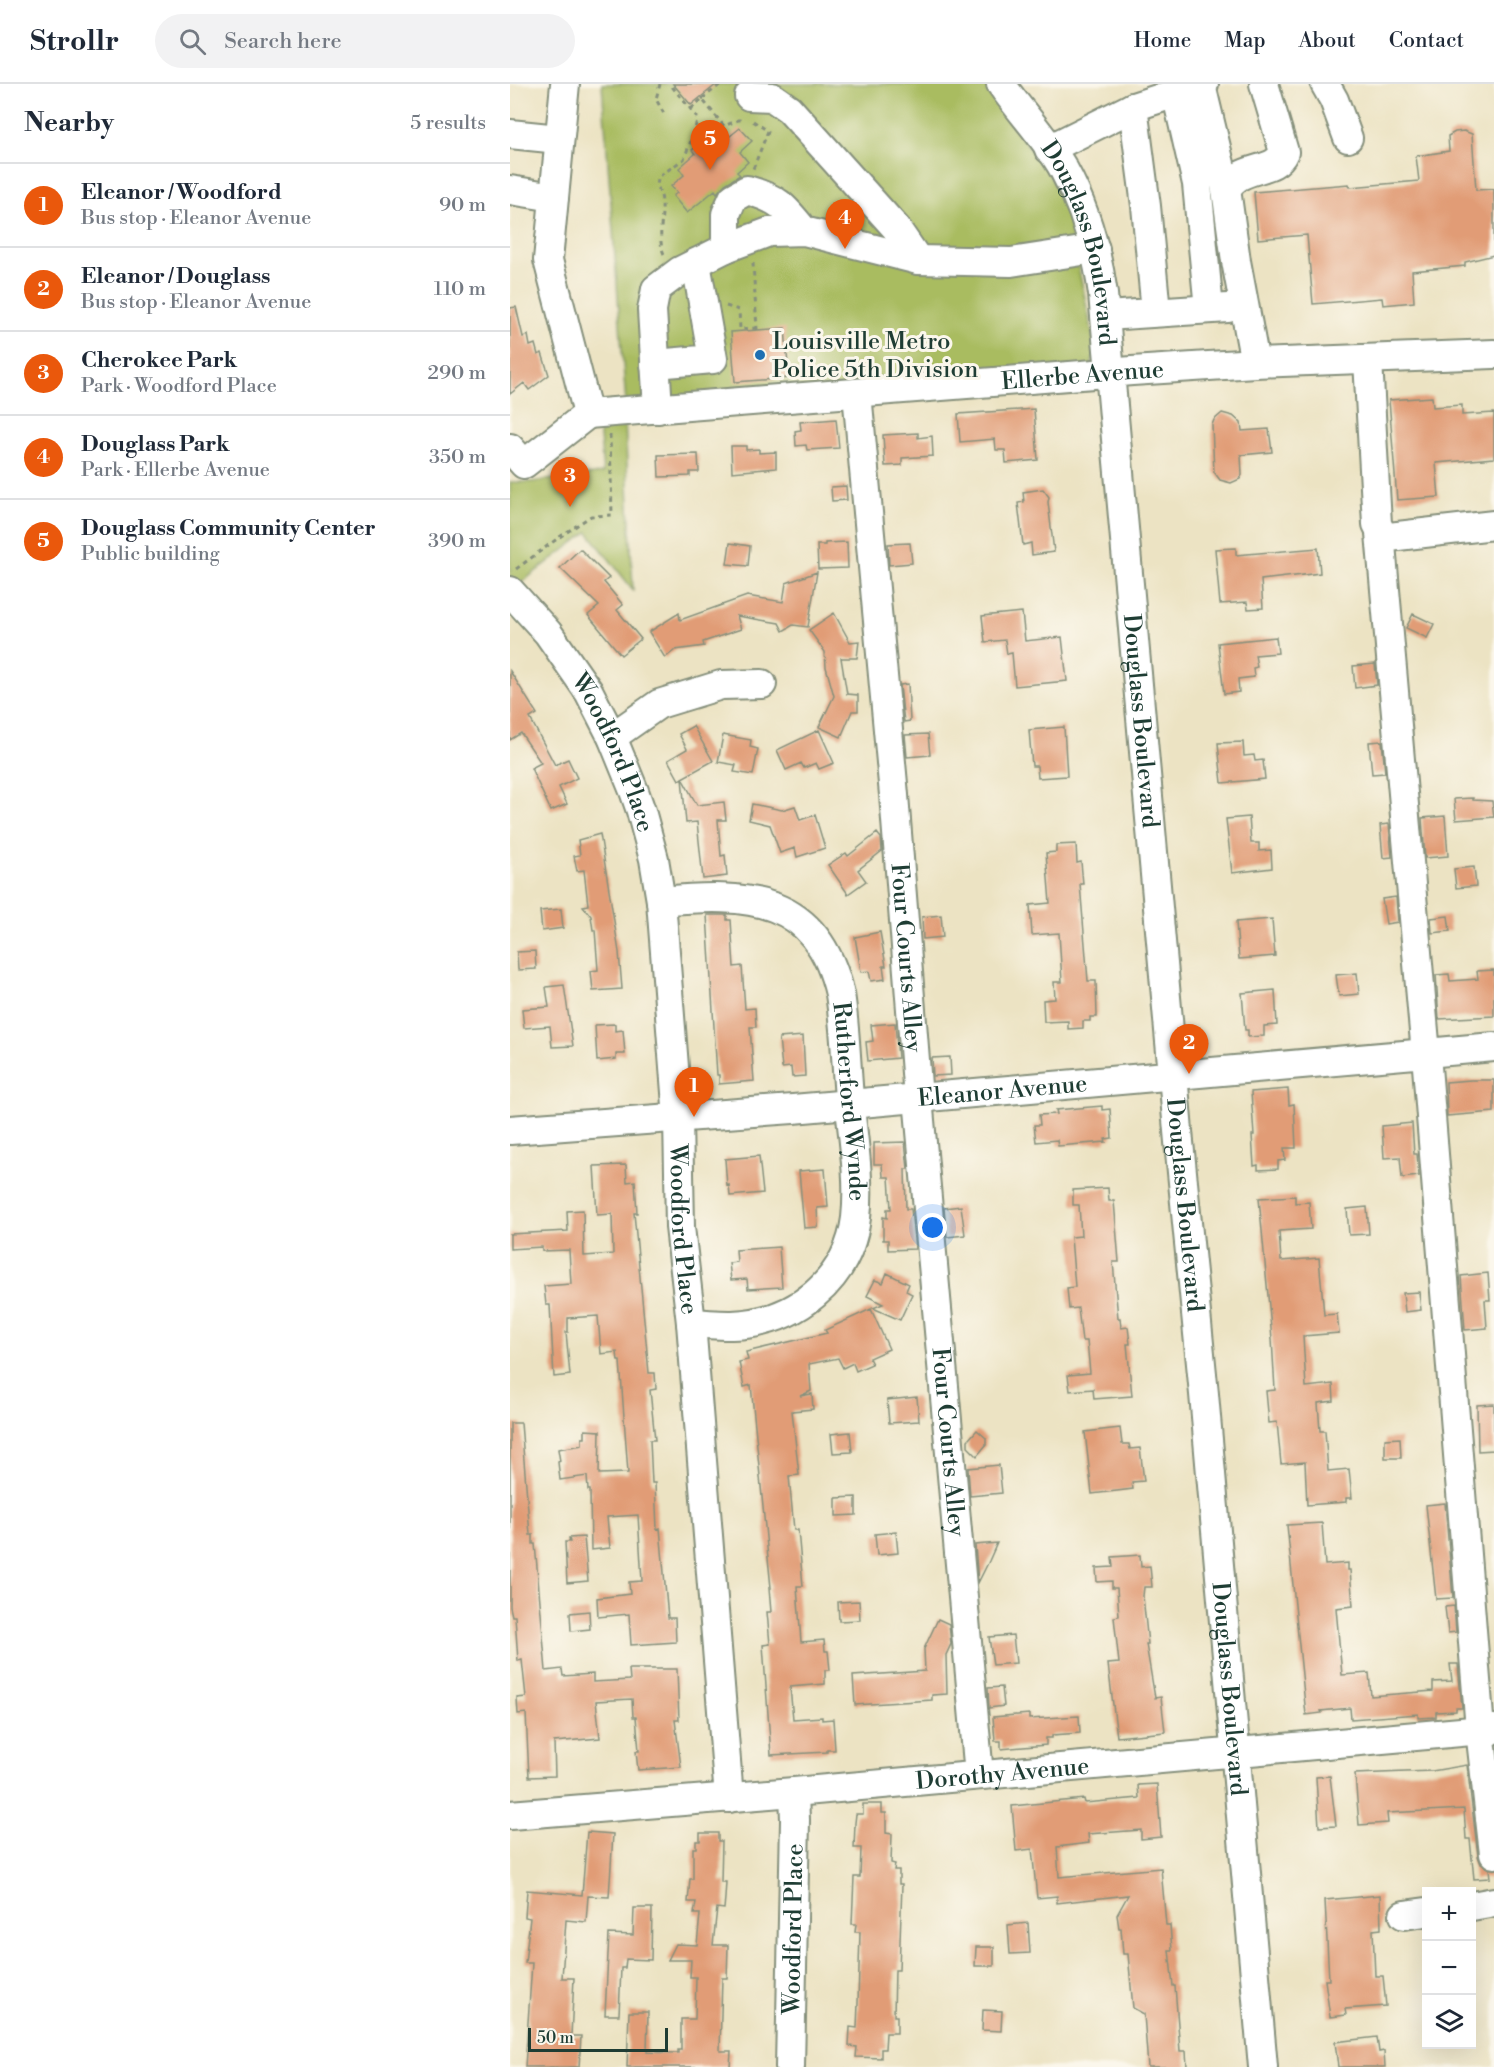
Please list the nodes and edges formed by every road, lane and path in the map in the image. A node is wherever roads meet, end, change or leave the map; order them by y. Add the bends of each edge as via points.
1 (565, 84) edge
2 (660, 84) edge
3 (670, 84) edge
4 (721, 84) edge
5 (1000, 84) edge
6 (1264, 84) edge
7 (1325, 84) edge
8 (1194, 87) edge
9 (749, 96) dead end
10 (702, 99) junction
11 (1133, 107) junction
12 (691, 109) junction
13 (664, 114) dead end
14 (510, 134) edge
15 (1347, 138) dead end
16 (560, 139) junction
17 (1049, 149) junction
18 (753, 171) dead end
19 (1226, 189) junction
20 (510, 190) edge
21 (554, 197) junction
22 (804, 231) junction
23 (737, 244) junction
24 (1095, 249) junction
25 (918, 260) junction
26 (686, 268) junction
27 (724, 305) dead end
28 (1245, 307) junction
29 (1209, 309) junction
30 (1156, 312) junction
31 (1106, 316) junction
32 (1494, 354) edge
33 (1368, 360) junction
34 (1255, 363) junction
35 (655, 364) junction
36 (1111, 372) junction
37 (857, 393) junction
38 (647, 409) junction
39 (588, 414) junction
40 (619, 434) dead end
41 (510, 448) edge
42 (1494, 525) edge
43 (1380, 533) junction
44 (510, 574) edge
45 (510, 591) edge
46 (762, 684) dead end
47 (612, 737) junction
48 (661, 901) junction
49 (1494, 1047) edge
50 (1426, 1054) junction
51 (1174, 1076) junction
52 (918, 1098) junction
53 (850, 1104) junction
54 (678, 1118) junction
55 (510, 1130) edge
56 (691, 1323) junction
57 (1487, 1730) edge
58 (1235, 1752) junction
59 (979, 1775) junction
60 (794, 1792) junction
61 (729, 1798) junction
62 (510, 1815) edge
63 (1494, 1854) edge
64 (1494, 1902) edge
65 (1476, 1905) edge
66 (790, 2067) edge
67 (1263, 2067) edge

1 - 16 street
2 - 13 path via 656,99
3 - 12 path
4 - 10 path
5 - 17 street, Douglass Boulevard
6 - 19 street via 1284,152 1272,165 1238,177
7 - 15 street
8 - 11 street
8 - 19 street
8 - 29 street via 1197,184
9 - 25 street via 772,97 789,109 896,228
10 - 12 path
10 - 18 path via 724,126 749,120 768,131
11 - 17 street
11 - 30 street
12 - 26 path via 697,117 684,159 658,177 657,188 662,200 660,244 663,252
14 - 16 street
16 - 21 street
17 - 24 street, Douglass Boulevard via 1064,169
19 - 28 street
20 - 21 street
21 - 39 street via 548,260
22 - 23 street via 769,232
22 - 23 street via 784,206 747,190 733,198 726,214
22 - 25 street
23 - 26 street
23 - 27 path via 753,264 757,329 740,329 739,310
24 - 25 street via 1011,262
24 - 31 street, Douglass Boulevard
26 - 35 street via 656,289 652,310
26 - 35 street via 713,359
28 - 29 street
28 - 34 street
29 - 30 street
30 - 31 street
31 - 36 street, Douglass Boulevard
32 - 33 street, Ellerbe Avenue
33 - 34 street, Ellerbe Avenue
33 - 43 street
34 - 36 street, Ellerbe Avenue
35 - 38 street
36 - 37 street, Ellerbe Avenue
36 - 51 street, Douglass Boulevard
37 - 38 street, Ellerbe Avenue
37 - 52 street, Four Courts Alley
38 - 39 street, Ellerbe Avenue
39 - 41 street via 524,464
40 - 44 path via 609,435 612,515 591,516
42 - 43 street via 1389,537
43 - 50 street
45 - 47 street, Woodford Place via 571,663
46 - 47 street via 722,686 659,704
47 - 48 street, Woodford Place via 642,811
48 - 53 street, Rutherford Wynde via 724,897 753,901 793,917 815,937 836,974
48 - 54 street, Woodford Place
49 - 50 street, Eleanor Avenue
50 - 51 street, Eleanor Avenue
50 - 57 street
51 - 52 street, Eleanor Avenue
51 - 58 street, Douglass Boulevard
52 - 53 street, Eleanor Avenue
52 - 59 street, Four Courts Alley
53 - 54 street, Eleanor Avenue
53 - 56 street, Rutherford Wynde via 856,1216 852,1240 837,1272 816,1294 771,1318 734,1324
54 - 55 street, Eleanor Avenue
54 - 56 street, Woodford Place via 680,1227
56 - 61 street, Woodford Place
57 - 58 street, Dorothy Avenue
57 - 63 street
58 - 59 street, Dorothy Avenue
58 - 67 street, Douglass Boulevard
59 - 60 street, Dorothy Avenue
60 - 61 street, Dorothy Avenue
60 - 66 street, Woodford Place
61 - 62 street, Dorothy Avenue
64 - 65 street

